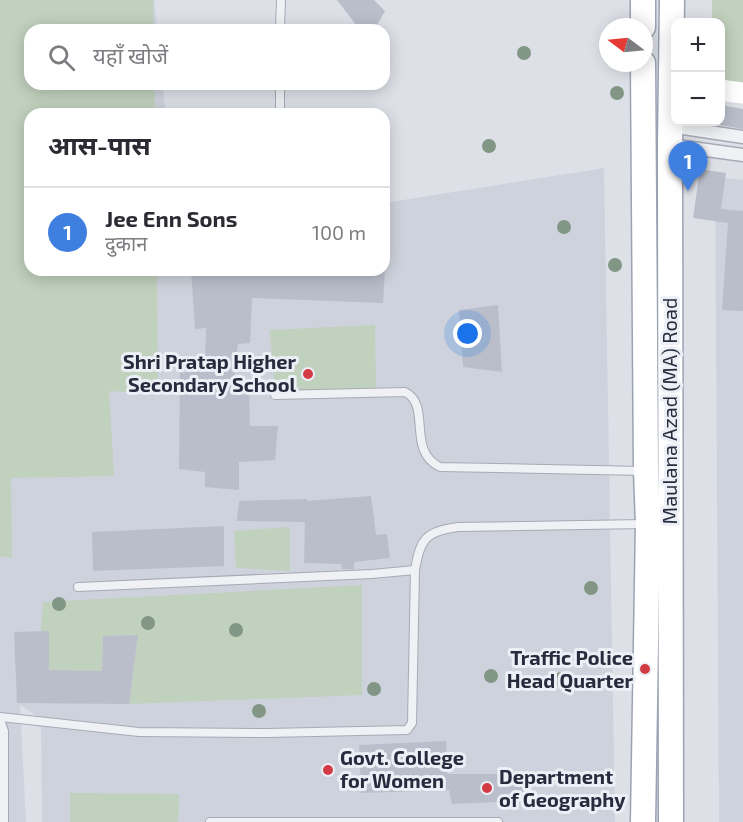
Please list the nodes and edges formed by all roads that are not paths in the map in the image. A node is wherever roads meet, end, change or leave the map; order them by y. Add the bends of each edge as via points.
1 (281, 0) edge
2 (644, 0) edge
3 (672, 0) edge
4 (643, 18) edge
5 (280, 24) edge
6 (643, 72) edge
7 (673, 72) edge
8 (280, 90) edge
9 (725, 91) edge
10 (743, 93) edge
11 (279, 108) edge
12 (671, 118) edge
13 (670, 136) junction
14 (743, 137) edge
15 (743, 155) edge
16 (275, 395) dead end
17 (646, 471) junction
18 (648, 524) junction
19 (415, 570) junction
20 (78, 587) dead end
21 (0, 718) edge
22 (4, 822) edge
23 (210, 822) edge
24 (498, 822) edge
25 (643, 822) edge
26 (671, 822) edge

1 - 5 lane
2 - 4 main road
3 - 7 main road, Maulana Azad (MA) Road
6 - 17 main road, Maulana Azad (MA) Road
8 - 11 lane
9 - 10 main road
12 - 13 main road, Maulana Azad (MA) Road
13 - 14 street
13 - 15 street
13 - 26 main road, Maulana Azad (MA) Road
16 - 17 lane via 405,392 417,408 424,453 440,467
17 - 18 main road, Maulana Azad (MA) Road
18 - 19 lane via 447,529 425,538 418,550
18 - 25 main road, Maulana Azad (MA) Road
19 - 20 lane
19 - 21 lane via 412,723 407,730 139,732
21 - 22 lane via 4,732
23 - 24 lane

